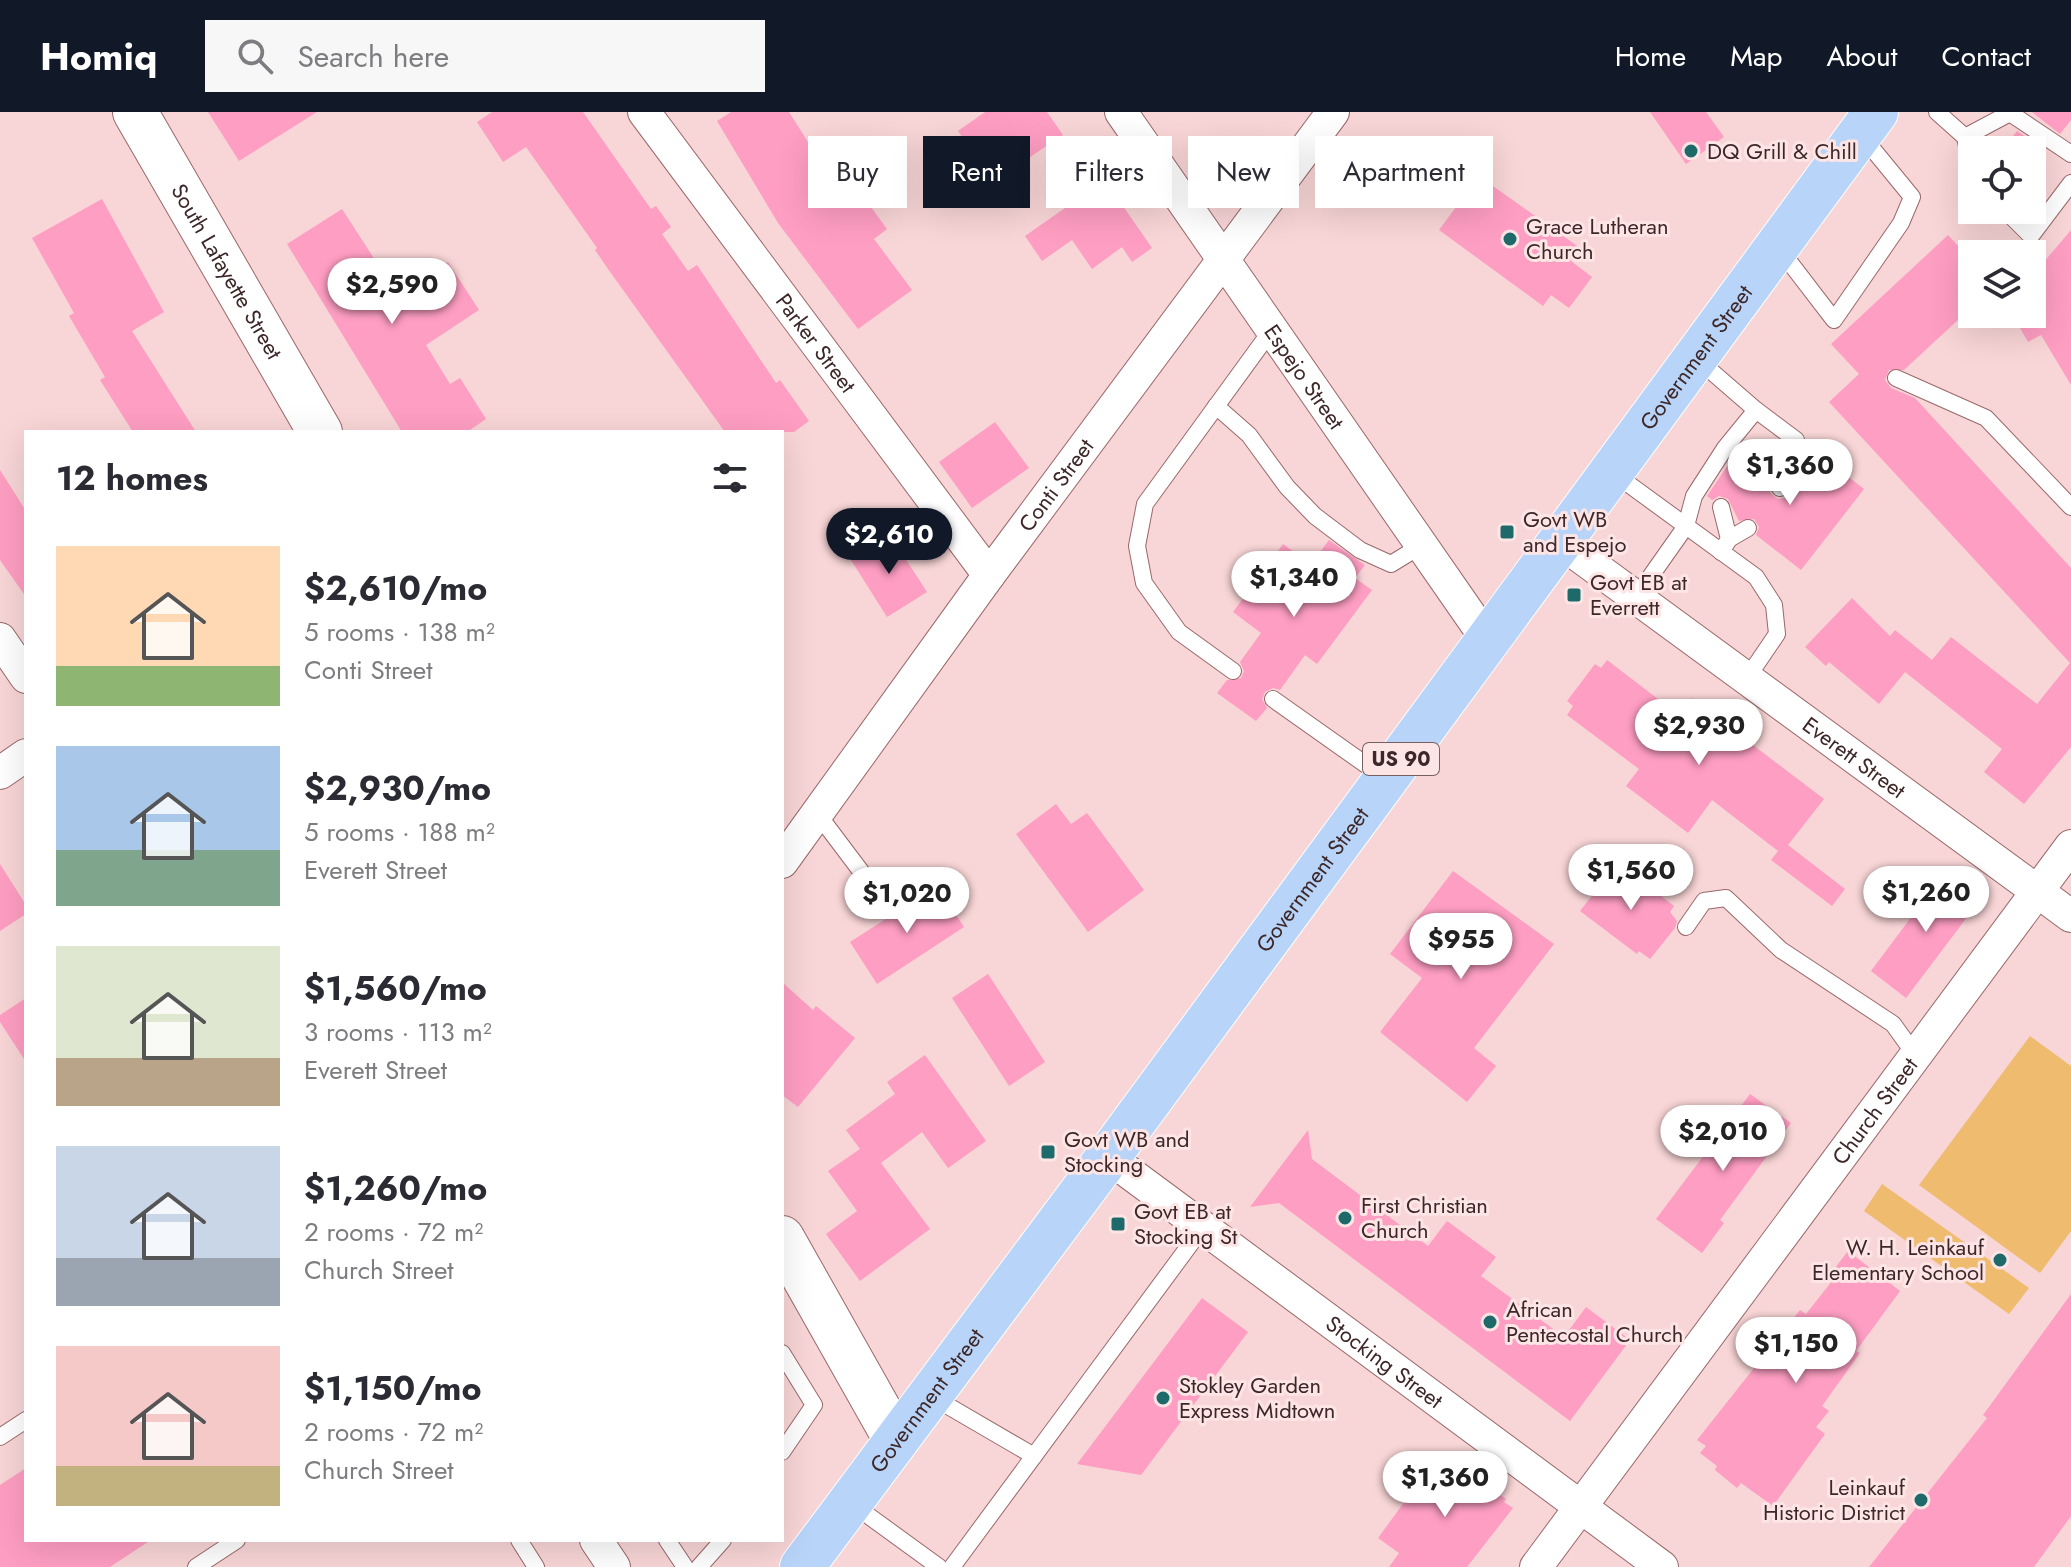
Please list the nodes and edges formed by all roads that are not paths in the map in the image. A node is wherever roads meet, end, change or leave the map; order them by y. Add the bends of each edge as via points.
1 (135, 112) edge
2 (644, 112) edge
3 (1121, 112) edge
4 (1333, 112) edge
5 (1937, 112) edge
6 (1868, 119) edge
7 (1964, 136) edge
8 (1967, 136) edge
9 (2044, 136) edge
10 (2046, 137) edge
11 (2071, 154) edge
12 (2071, 183) edge
13 (2046, 216) edge
14 (2019, 224) edge
15 (2040, 224) edge
16 (1777, 246) junction
17 (1224, 256) junction
18 (1273, 328) junction
19 (1695, 357) junction
20 (1896, 378) dead end
21 (1216, 406) junction
22 (1756, 410) junction
23 (319, 430) edge
24 (1784, 456) junction
25 (1751, 465) dead end
26 (1611, 471) junction
27 (1780, 488) dead end
28 (1721, 507) dead end
29 (2071, 507) edge
30 (1686, 526) junction
31 (1748, 528) dead end
32 (1559, 541) junction
33 (1422, 545) junction
34 (1725, 545) junction
35 (989, 575) junction
36 (1636, 597) junction
37 (0, 639) edge
38 (1488, 641) junction
39 (1233, 671) dead end
40 (24, 674) edge
41 (1747, 678) junction
42 (1273, 699) dead end
43 (24, 756) edge
44 (0, 773) edge
45 (1386, 779) junction
46 (817, 813) junction
47 (2071, 846) edge
48 (784, 859) edge
49 (2038, 892) junction
50 (881, 898) dead end
51 (2071, 916) edge
52 (1686, 927) dead end
53 (1916, 1056) junction
54 (1108, 1157) junction
55 (1203, 1227) junction
56 (784, 1242) edge
57 (784, 1356) edge
58 (929, 1396) junction
59 (24, 1421) edge
60 (0, 1437) edge
61 (896, 1440) junction
62 (784, 1449) edge
63 (1034, 1456) junction
64 (850, 1502) junction
65 (1580, 1507) junction
66 (234, 1542) edge
67 (520, 1542) edge
68 (597, 1542) edge
69 (668, 1542) edge
70 (721, 1542) edge
71 (196, 1567) edge
72 (536, 1567) edge
73 (614, 1567) edge
74 (685, 1567) edge
75 (699, 1567) edge
76 (802, 1567) edge
77 (939, 1567) edge
78 (952, 1567) edge
79 (1536, 1567) edge
80 (1662, 1567) edge

1 - 23 street, South Lafayette Street
2 - 35 street, Parker Street
3 - 17 street, Espejo Street
4 - 17 street, Conti Street
5 - 7 lane
6 - 16 main road, Government Street / US 90
6 - 16 lane via 1912,197 1840,325
8 - 9 lane via 2010,113
10 - 11 lane
12 - 13 lane
14 - 15 lane via 2031,236
16 - 19 main road, Government Street / US 90
17 - 18 street, Espejo Street
17 - 35 street, Conti Street
18 - 21 lane
18 - 33 street, Espejo Street
19 - 22 lane
19 - 26 main road, Government Street / US 90
20 - 29 lane via 1986,418
21 - 33 lane via 1249,435 1315,516 1360,550 1391,564
21 - 39 lane via 1145,504 1137,546 1144,583 1179,632
22 - 24 lane via 1796,440
22 - 30 lane via 1694,496
24 - 25 lane
24 - 27 lane
26 - 30 lane
26 - 32 main road, Government Street / US 90
28 - 34 lane
30 - 34 lane
30 - 36 lane
31 - 34 lane
32 - 36 street, Everett Street
32 - 38 main road, Government Street / US 90
33 - 38 street, Espejo Street
34 - 41 lane via 1774,605 1777,634
35 - 46 street, Conti Street
36 - 41 street, Everett Street
37 - 40 street
38 - 45 main road, Government Street / US 90
41 - 49 street, Everett Street
42 - 45 lane
43 - 44 street
45 - 54 main road, Government Street / US 90
46 - 48 street, Conti Street
46 - 50 lane
47 - 49 street, Church Street
49 - 51 street, Everett Street
49 - 53 street, Church Street
52 - 53 lane via 1704,901 1726,898 1781,950 1893,1024
53 - 65 street, Church Street
54 - 55 street, Stocking Street
54 - 58 main road, Government Street / US 90
55 - 63 lane
55 - 65 street, Stocking Street
56 - 61 street
57 - 62 lane via 814,1405
58 - 61 main road, Government Street / US 90
58 - 63 lane
59 - 60 lane
61 - 64 main road, Government Street / US 90
63 - 78 lane
64 - 76 main road, Government Street / US 90
64 - 77 lane
65 - 79 street, Church Street
65 - 80 street, Stocking Street
66 - 71 lane
67 - 72 lane
68 - 73 street
69 - 74 lane
70 - 75 lane

